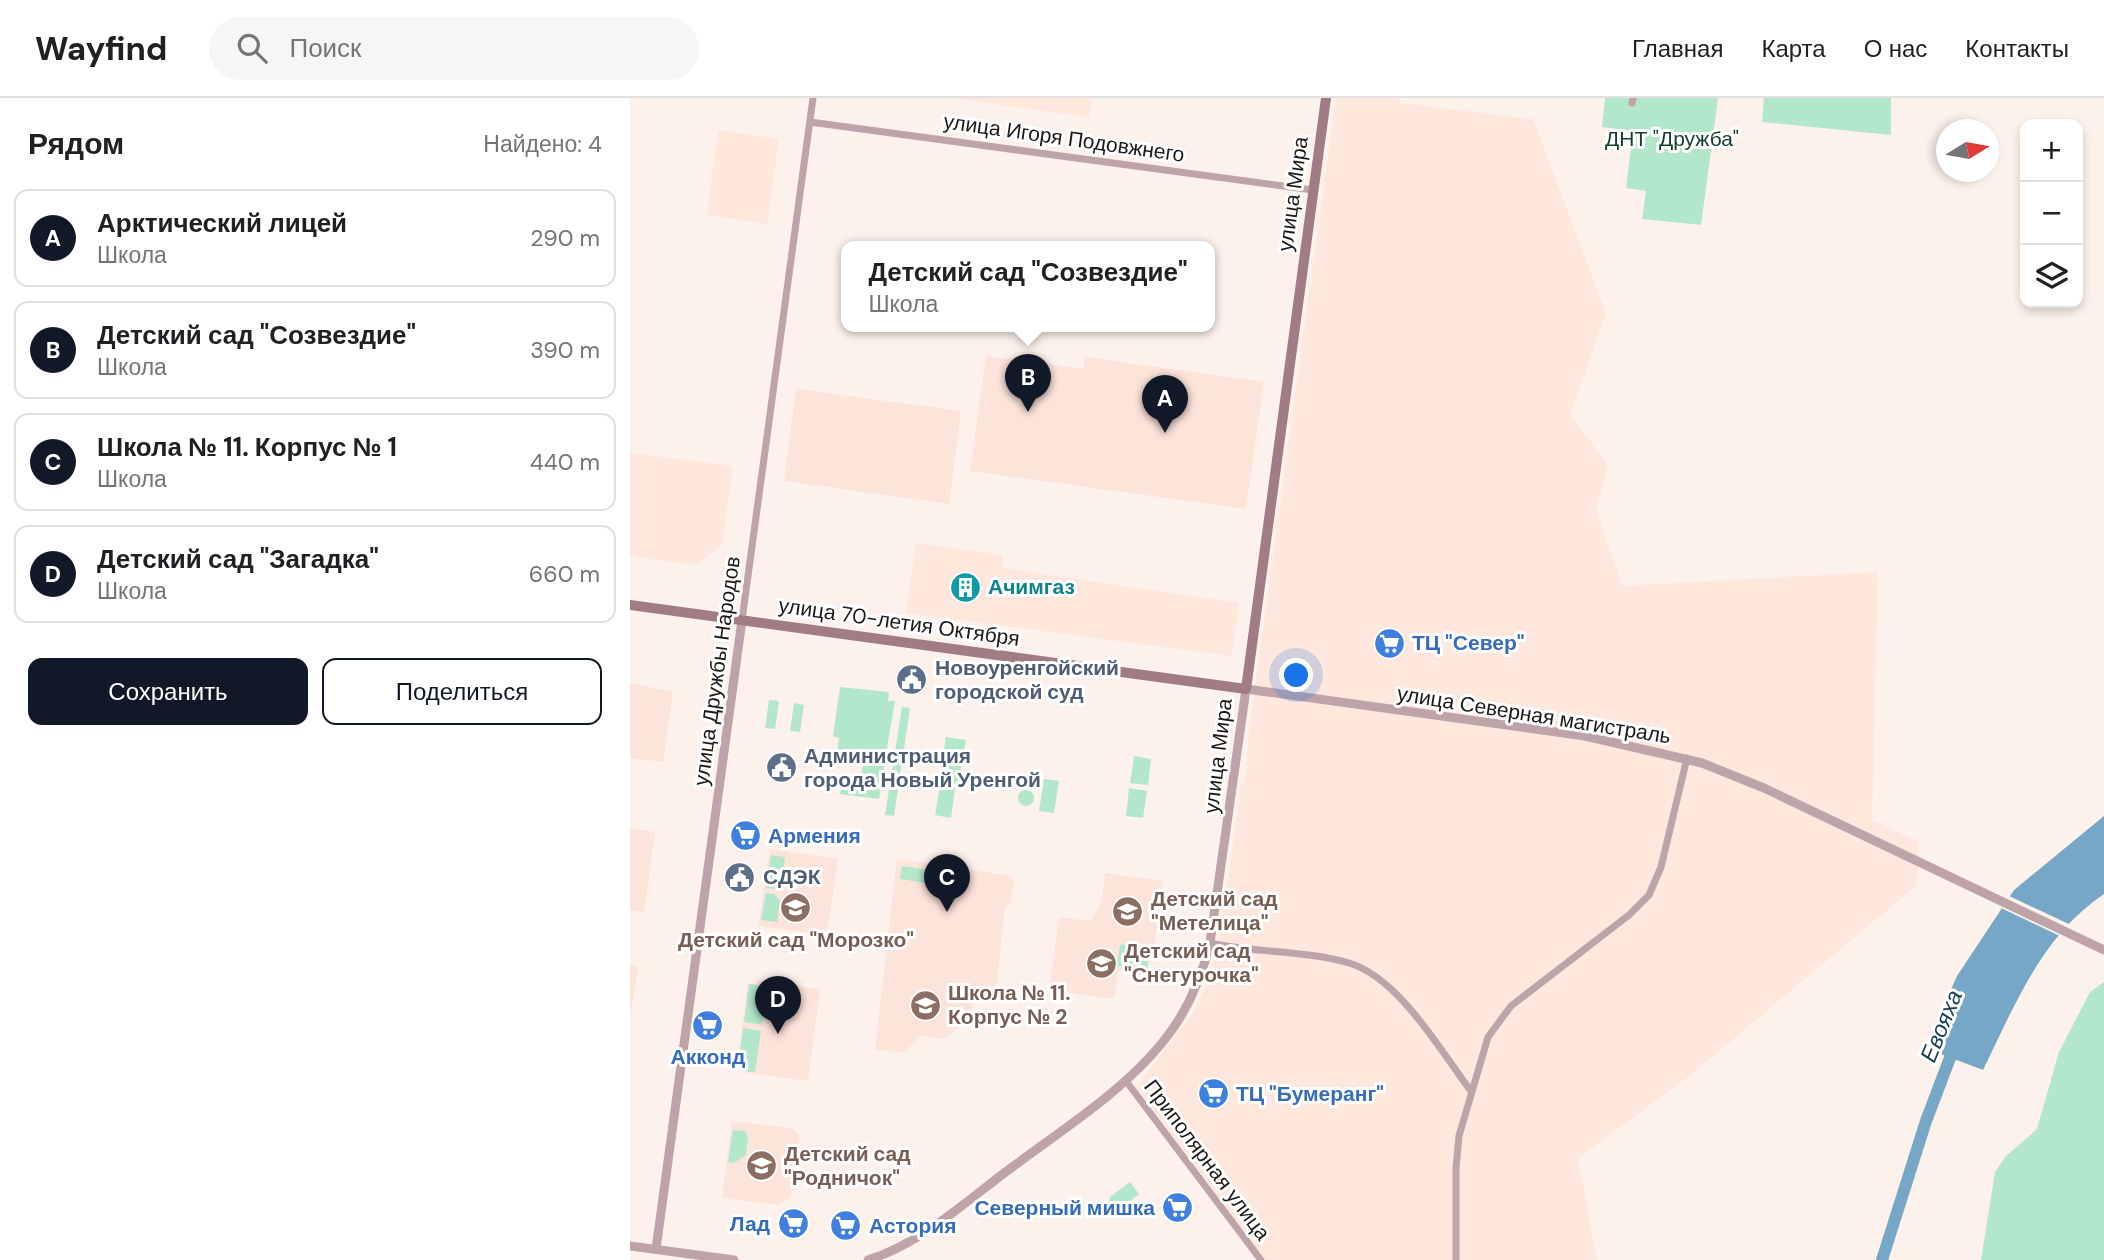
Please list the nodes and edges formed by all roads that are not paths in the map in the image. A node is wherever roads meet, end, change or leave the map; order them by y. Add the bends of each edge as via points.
1 (813, 98) edge
2 (1326, 98) edge
3 (810, 122) junction
4 (1313, 190) junction
5 (630, 605) edge
6 (742, 620) junction
7 (1247, 689) junction
8 (1687, 758) junction
9 (1210, 943) junction
10 (2103, 949) edge
11 (1126, 1081) junction
12 (1470, 1090) junction
13 (630, 1246) edge
14 (656, 1249) junction
15 (734, 1260) edge
16 (868, 1260) edge
17 (1261, 1260) edge
18 (1456, 1260) edge

1 - 3 street, улица Дружбы Народов
2 - 4 main road, улица Мира
3 - 4 street, улица Игоря Подовжнего
3 - 6 street, улица Дружбы Народов
4 - 7 main road, улица Мира
5 - 6 main road, улица 70-летия Октября
6 - 7 main road, улица 70-летия Октября
6 - 14 street, улица Дружбы Народов
7 - 8 street, улица Северная магистраль via 1585,736
7 - 9 street, улица Мира
8 - 10 street, улица Северная магистраль via 1764,788
8 - 12 street via 1661,867 1649,895 1503,1014 1484,1047
9 - 11 street, улица Мира via 1183,1013
9 - 12 street via 1341,961 1366,971 1409,1010
11 - 16 street, улица Мира via 933,1226
11 - 17 street, Приполярная улица
12 - 18 street via 1457,1153
13 - 14 street
14 - 15 street

